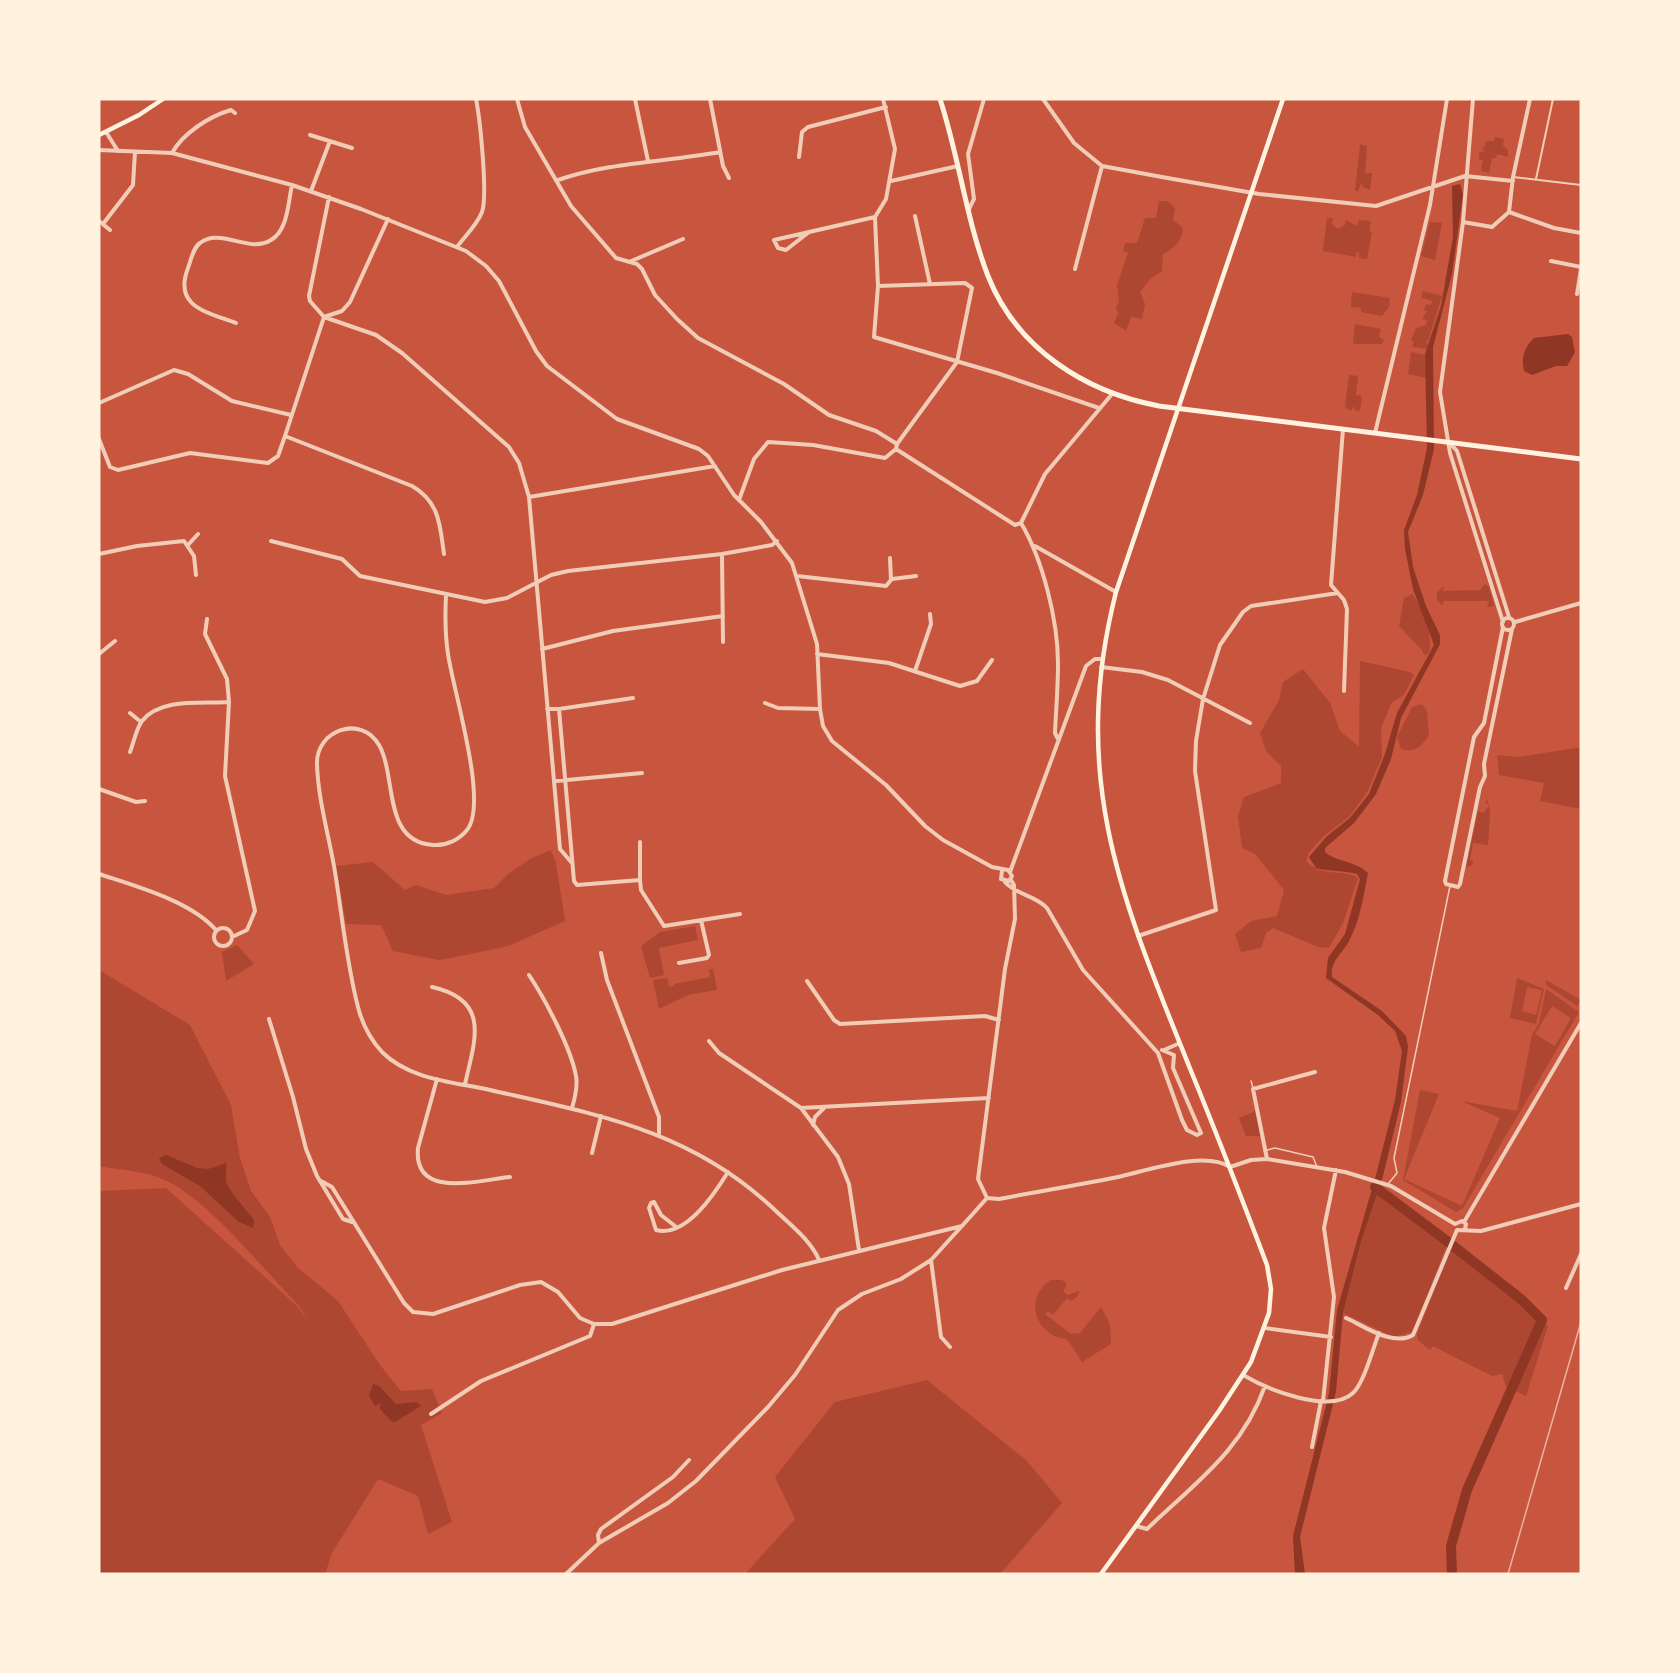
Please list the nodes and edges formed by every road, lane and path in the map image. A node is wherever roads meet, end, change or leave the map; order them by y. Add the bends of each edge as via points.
1 (163, 99) edge
2 (476, 99) edge
3 (517, 99) edge
4 (635, 99) edge
5 (710, 99) edge
6 (883, 99) edge
7 (940, 99) edge
8 (984, 99) edge
9 (1043, 99) edge
10 (1283, 99) edge
11 (1447, 99) edge
12 (1473, 99) edge
13 (1530, 99) edge
14 (1553, 99) edge
15 (886, 107) junction
16 (236, 112) dead end
17 (106, 132) junction
18 (99, 135) edge
19 (310, 135) dead end
20 (330, 141) junction
21 (352, 148) dead end
22 (99, 150) edge
23 (119, 152) junction
24 (720, 152) junction
25 (135, 153) junction
26 (172, 153) junction
27 (800, 157) dead end
28 (648, 161) junction
29 (958, 166) junction
30 (1102, 166) junction
31 (1465, 176) junction
32 (729, 178) dead end
33 (1513, 179) junction
34 (1536, 179) junction
35 (558, 180) junction
36 (891, 181) junction
37 (292, 186) junction
38 (1432, 186) junction
39 (1581, 186) edge
40 (311, 191) junction
41 (1251, 192) junction
42 (329, 197) junction
43 (969, 209) junction
44 (1509, 212) junction
45 (915, 216) dead end
46 (875, 217) junction
47 (388, 219) junction
48 (1463, 222) junction
49 (101, 223) edge
50 (110, 230) dead end
51 (809, 232) junction
52 (1581, 233) edge
53 (683, 239) dead end
54 (457, 247) junction
55 (1551, 261) dead end
56 (629, 262) junction
57 (1581, 268) edge
58 (1075, 269) dead end
59 (930, 284) junction
60 (878, 286) junction
61 (1576, 294) dead end
62 (324, 317) junction
63 (236, 323) dead end
64 (957, 362) junction
65 (1112, 394) junction
66 (99, 403) edge
67 (1099, 408) junction
68 (1176, 408) junction
69 (291, 415) junction
70 (1343, 429) junction
71 (1375, 433) junction
72 (285, 436) junction
73 (99, 439) edge
74 (1450, 443) junction
75 (896, 446) junction
76 (1581, 459) edge
77 (716, 466) junction
78 (529, 498) junction
79 (739, 500) junction
80 (1022, 523) junction
81 (198, 534) dead end
82 (777, 541) junction
83 (271, 542) dead end
84 (188, 545) junction
85 (1034, 546) junction
86 (99, 554) edge
87 (444, 554) dead end
88 (722, 554) junction
89 (890, 558) dead end
90 (196, 575) dead end
91 (797, 576) junction
92 (916, 576) dead end
93 (892, 579) junction
94 (537, 582) junction
95 (1116, 592) junction
96 (1338, 593) junction
97 (446, 596) junction
98 (1581, 603) edge
99 (930, 614) dead end
100 (723, 616) junction
101 (1509, 617) junction
102 (207, 619) dead end
103 (1515, 622) junction
104 (1503, 624) junction
105 (1512, 629) junction
106 (115, 641) dead end
107 (723, 642) dead end
108 (542, 649) junction
109 (99, 654) edge
110 (817, 654) junction
111 (1101, 659) junction
112 (992, 660) dead end
113 (1101, 666) junction
114 (915, 671) junction
115 (1344, 691) dead end
116 (633, 698) dead end
117 (1203, 699) junction
118 (229, 702) junction
119 (765, 703) dead end
120 (547, 709) junction
121 (559, 709) junction
122 (820, 709) junction
123 (130, 712) dead end
124 (141, 722) junction
125 (1250, 723) dead end
126 (1479, 733) junction
127 (1490, 735) junction
128 (1059, 739) junction
129 (130, 752) dead end
130 (642, 773) dead end
131 (565, 780) junction
132 (556, 781) junction
133 (99, 789) edge
134 (145, 801) dead end
135 (640, 842) dead end
136 (572, 863) junction
137 (1010, 872) junction
138 (1001, 873) junction
139 (99, 874) edge
140 (640, 880) junction
141 (1011, 880) junction
142 (1005, 882) junction
143 (1450, 886) junction
144 (1014, 890) junction
145 (740, 914) dead end
146 (702, 920) junction
147 (216, 930) junction
148 (1138, 936) junction
149 (232, 937) junction
150 (601, 953) dead end
151 (679, 963) dead end
152 (530, 975) dead end
153 (809, 975) dead end
154 (807, 981) joint
155 (432, 987) dead end
156 (269, 1019) dead end
157 (999, 1020) junction
158 (1581, 1023) edge
159 (709, 1041) dead end
160 (1180, 1043) junction
161 (1160, 1052) junction
162 (1315, 1072) dead end
163 (437, 1079) junction
164 (1251, 1081) dead end
165 (465, 1084) junction
166 (1253, 1089) junction
167 (989, 1098) junction
168 (825, 1107) junction
169 (572, 1108) junction
170 (801, 1108) junction
171 (601, 1116) junction
172 (813, 1125) junction
173 (659, 1134) junction
174 (1267, 1150) junction
175 (592, 1153) dead end
176 (1267, 1159) junction
177 (1230, 1167) junction
178 (1317, 1168) junction
179 (1336, 1170) junction
180 (728, 1172) junction
181 (510, 1177) dead end
182 (1388, 1184) junction
183 (987, 1198) junction
184 (1581, 1204) edge
185 (1464, 1222) junction
186 (1455, 1224) junction
187 (675, 1226) junction
188 (962, 1226) junction
189 (1465, 1229) junction
190 (1457, 1230) junction
191 (859, 1251) junction
192 (1581, 1254) edge
193 (819, 1260) junction
194 (931, 1260) junction
195 (1566, 1288) dead end
196 (1346, 1318) dead end
197 (594, 1324) junction
198 (1265, 1328) junction
199 (1379, 1333) junction
200 (1331, 1337) junction
201 (950, 1347) dead end
202 (1243, 1375) junction
203 (1265, 1386) junction
204 (1323, 1401) junction
205 (431, 1414) dead end
206 (1312, 1447) dead end
207 (689, 1460) dead end
208 (1136, 1526) junction
209 (599, 1543) junction
210 (566, 1574) edge
211 (1101, 1574) edge

1 - 17 main road
2 - 54 street via 481,127 482,211
3 - 35 street via 525,127
4 - 28 street
5 - 24 street
6 - 15 street
7 - 29 main road
8 - 43 street via 968,154 974,200
9 - 30 street via 1074,143
10 - 41 main road
11 - 38 street
12 - 31 street
13 - 33 street
14 - 34 street
15 - 27 street via 808,127 802,132
15 - 36 street via 895,149
16 - 26 street via 231,110 208,120 178,143
17 - 18 main road
17 - 23 street
19 - 20 street
20 - 21 street
20 - 40 street
22 - 23 street
23 - 25 street
24 - 28 street
24 - 32 street
25 - 26 street
25 - 49 street via 133,185
26 - 37 street
28 - 35 street
29 - 36 street
29 - 43 main road
30 - 41 street
30 - 58 street
31 - 33 street
31 - 38 street
31 - 48 street
33 - 34 street
33 - 44 street
34 - 39 street
35 - 56 street via 571,206 594,235 616,258
36 - 46 street
37 - 40 street
37 - 63 street via 284,225 272,240 256,245 210,239 200,242 195,249 183,282 187,298
38 - 41 street via 1376,206
38 - 71 street
40 - 42 street
41 - 68 main road
42 - 47 street
42 - 62 street via 309,296
43 - 65 main road via 989,278 1020,330 1065,370
44 - 48 street via 1492,227
44 - 52 street
45 - 59 street
46 - 51 street
46 - 60 street
47 - 54 street
47 - 62 street via 350,302 342,311
48 - 74 street via 1440,387
49 - 50 street
51 - 51 street via 793,234 774,240 778,248 786,250
53 - 56 street
54 - 77 street via 486,266 499,281 547,366 617,419 699,449
55 - 57 street
56 - 75 street via 642,269 655,295 698,338 784,384 829,415 876,431
57 - 61 street
59 - 60 street
59 - 64 street via 965,283 972,288
60 - 64 street via 873,334 876,339
62 - 69 street
62 - 78 street via 376,335 402,353 509,447 519,463
64 - 67 street
64 - 75 street
65 - 67 street
65 - 68 main road
66 - 69 street via 174,370 188,374 232,401
67 - 80 street via 1045,474
68 - 70 main road
68 - 95 main road
69 - 72 street
70 - 71 main road
70 - 96 street via 1331,585
71 - 74 main road
72 - 73 street via 278,456 268,463 190,453 118,470 110,467
72 - 87 street via 423,493 439,517
74 - 76 main road
74 - 101 street via 1457,451
74 - 104 street
75 - 79 street via 885,458 813,445 768,442 754,459
75 - 80 street via 1015,525
77 - 78 street
77 - 79 street
78 - 94 street
79 - 82 street
80 - 85 street
81 - 84 street
82 - 88 street
82 - 91 street
83 - 97 street via 342,559 360,576
84 - 86 street via 178,541
84 - 90 street
85 - 95 street
85 - 128 street via 1055,634 1055,733
88 - 94 street via 568,571
88 - 100 street
89 - 93 street
91 - 93 street via 882,587
91 - 110 street
92 - 93 street
94 - 97 street via 497,601
94 - 108 street
95 - 111 main road
96 - 115 street via 1347,609
96 - 117 street via 1259,604 1243,612 1220,645
97 - 163 street via 448,651 475,805 469,828 454,840 436,846 415,841 407,834 397,818 380,745 365,732 337,730 321,746 317,765 364,1025 394,1061
98 - 103 street
99 - 114 street via 931,624
100 - 107 street
100 - 108 street via 613,631
101 - 103 street
101 - 104 street
102 - 118 street via 205,634 225,672
103 - 105 street
104 - 105 street via 1507,630
104 - 126 street
105 - 127 street
106 - 109 street
108 - 120 street
110 - 114 street via 889,663
110 - 122 street
111 - 113 main road
111 - 128 street via 1086,666
112 - 114 street via 977,681 964,686
113 - 117 street via 1167,680
113 - 148 main road via 1097,724 1103,813 1114,864
116 - 121 street
117 - 125 street
117 - 148 street via 1195,771 1216,910
118 - 124 street via 166,706
118 - 149 street via 225,776 255,910 249,928
119 - 122 street via 778,708
120 - 121 street
120 - 132 street
121 - 131 street
122 - 138 street via 829,736 841,751 886,785 943,840
123 - 124 street
124 - 129 street
126 - 127 street
126 - 143 street via 1474,736 1445,882
127 - 143 street via 1485,776 1460,884
128 - 137 street
130 - 131 street
131 - 132 street
131 - 136 street
132 - 136 street via 560,849
133 - 134 street via 136,802
135 - 140 street
136 - 140 street via 577,885
137 - 138 street
137 - 141 street
138 - 142 street
139 - 147 street via 161,896 205,919
140 - 146 street via 641,890 664,926
141 - 142 street
141 - 144 street
142 - 144 street
143 - 182 lane via 1394,1158 1396,1173
144 - 157 street via 1015,919
144 - 161 street via 1036,898 1047,908 1083,970
145 - 146 street
146 - 151 street via 707,958
147 - 149 street via 226,928
147 - 149 street via 213,937 219,946 228,945
148 - 160 main road
150 - 173 street via 607,980 659,1117
152 - 169 street via 575,1071 577,1086
153 - 154 street
154 - 157 street via 840,1024 985,1017
155 - 165 street via 462,1000 474,1015 476,1034
156 - 197 street via 306,1149 321,1181 343,1219 353,1222 413,1312 434,1314 520,1285 541,1282 553,1287 580,1318
157 - 167 street
158 - 185 street
159 - 170 street via 719,1053
160 - 161 street
160 - 177 main road
161 - 161 street via 1174,1054 1173,1068 1201,1133 1193,1135 1187,1130
162 - 166 street
163 - 165 street
163 - 181 street via 418,1148 417,1159 423,1172 429,1179 446,1184
164 - 166 lane
165 - 169 street
166 - 174 street
167 - 168 street
167 - 183 street via 978,1179
168 - 170 street
168 - 172 street
169 - 171 street
170 - 172 street
171 - 173 street
171 - 175 street
172 - 191 street via 845,1171
173 - 180 street
174 - 176 street
174 - 178 lane via 1275,1148 1313,1157
176 - 177 street
176 - 178 street
177 - 183 street via 1216,1161 1169,1165 1111,1179
177 - 198 main road via 1269,1273 1271,1298
178 - 179 street
179 - 182 street
179 - 200 street via 1324,1228 1334,1297
180 - 187 street via 699,1212
180 - 193 street via 783,1218 815,1250
182 - 186 street
183 - 188 street
184 - 189 street via 1481,1231
185 - 186 street
185 - 189 street
186 - 190 street
187 - 187 street via 656,1230 651,1203 654,1202 661,1215
188 - 191 street
188 - 194 street
189 - 190 street
190 - 199 street via 1416,1331 1408,1338 1392,1339
191 - 193 street
192 - 195 street
193 - 197 street via 631,1319
194 - 201 street via 941,1337
194 - 209 street via 838,1310 795,1375 696,1481 668,1503
196 - 199 street
197 - 205 street via 590,1336 481,1381
198 - 200 street
198 - 202 main road
199 - 204 street via 1356,1389 1345,1398
200 - 204 street
202 - 203 street
202 - 208 main road
203 - 204 street
203 - 208 street via 1251,1422 1215,1466 1148,1529
204 - 206 street
207 - 209 street via 673,1477 601,1529
208 - 211 main road
209 - 210 street

